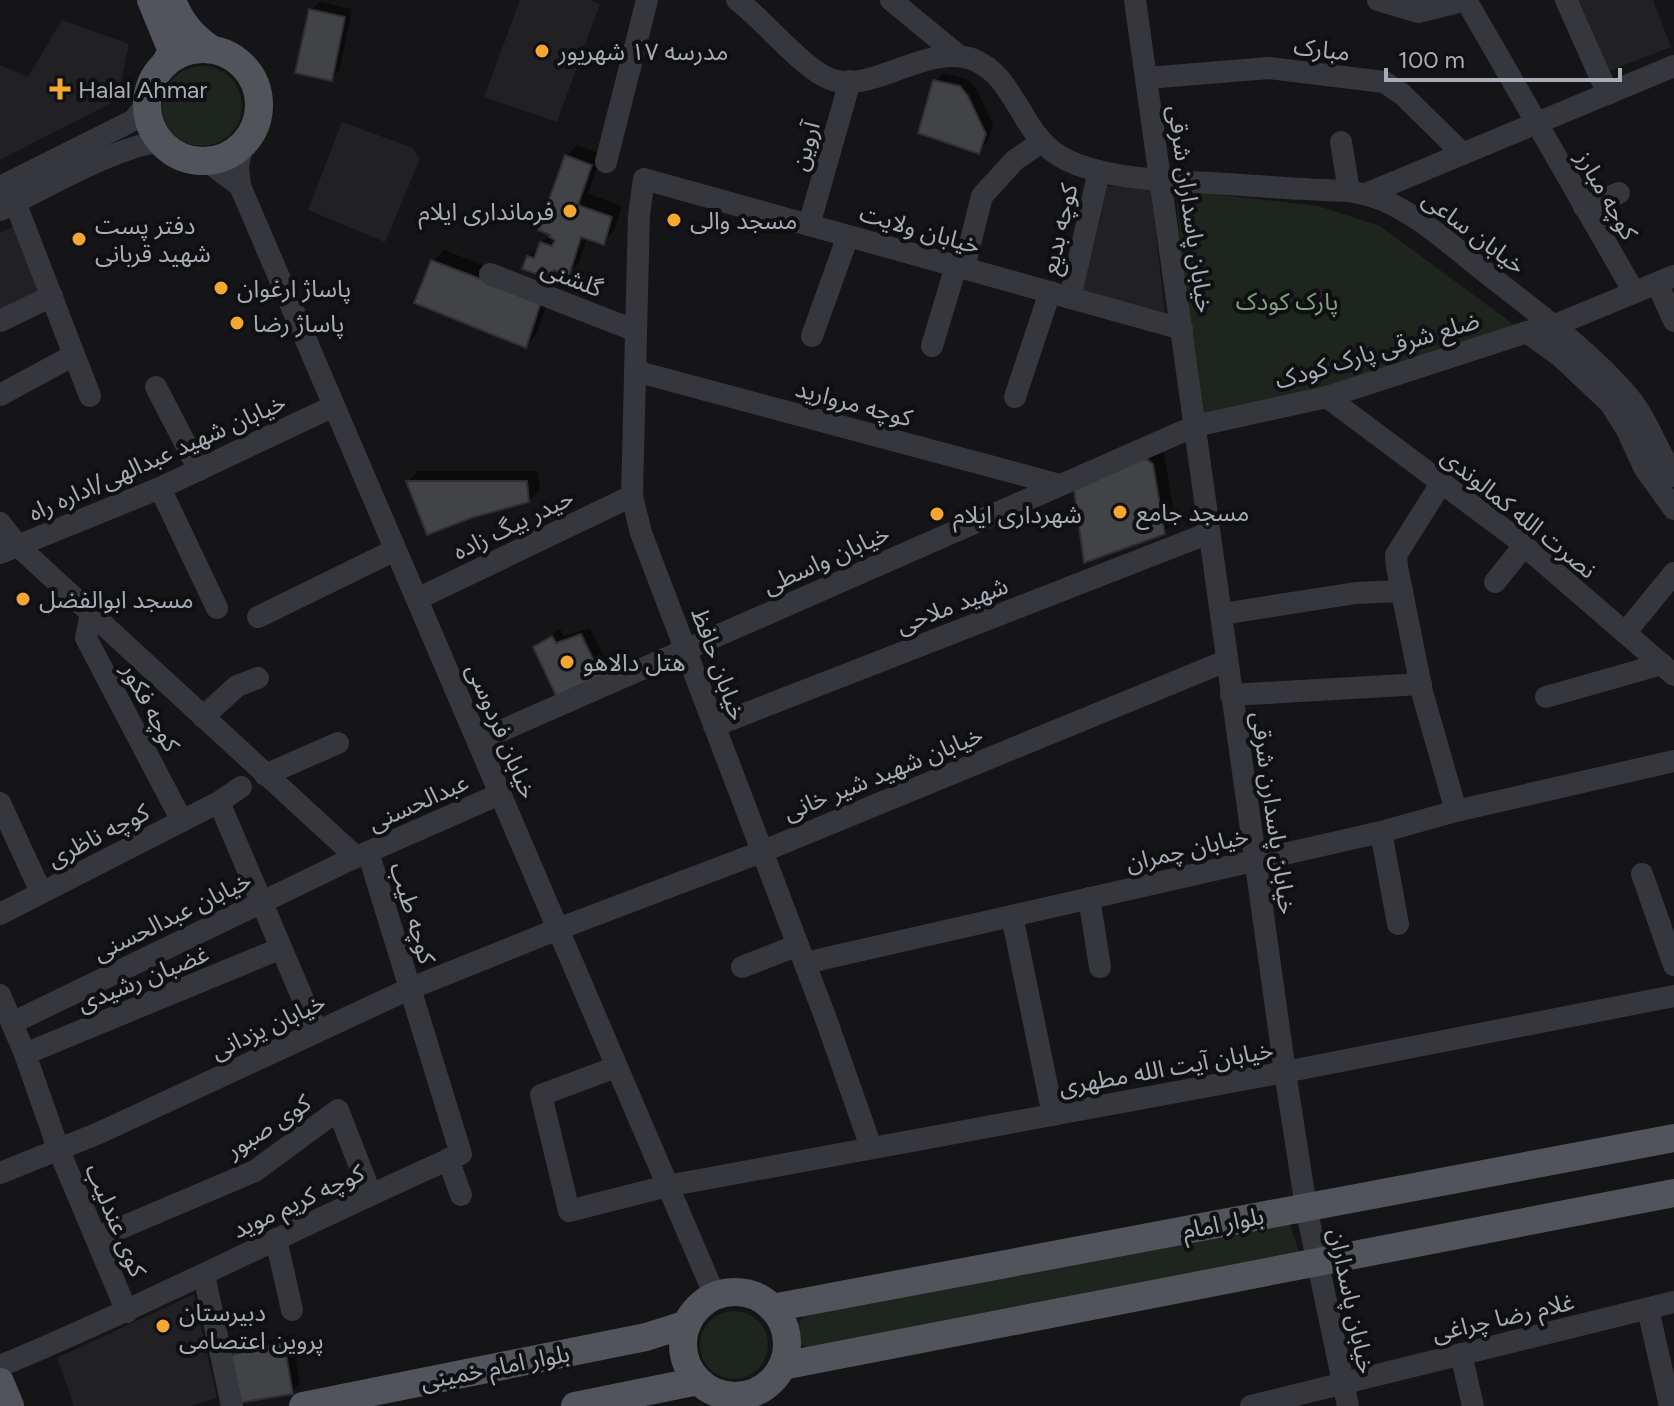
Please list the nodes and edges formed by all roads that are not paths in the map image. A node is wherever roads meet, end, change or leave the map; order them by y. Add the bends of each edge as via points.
1 (647, 0) edge
2 (891, 0) edge
3 (1135, 0) edge
4 (1378, 0) edge
5 (1466, 0) edge
6 (1566, 0) edge
7 (743, 2) edge
8 (163, 5) edge
9 (211, 49) junction
10 (959, 56) junction
11 (165, 64) junction
12 (1674, 66) edge
13 (1147, 78) junction
14 (850, 81) junction
15 (1608, 94) junction
16 (147, 103) junction
17 (1535, 123) junction
18 (161, 142) junction
19 (1341, 142) dead end
20 (1040, 143) junction
21 (242, 147) junction
22 (1463, 154) junction
23 (208, 162) junction
24 (606, 162) dead end
25 (1099, 171) junction
26 (644, 179) joint
27 (1162, 180) junction
28 (240, 186) junction
29 (1358, 193) junction
30 (1619, 193) dead end
31 (5, 200) edge
32 (1584, 207) junction
33 (809, 225) junction
34 (848, 236) junction
35 (960, 267) junction
36 (490, 274) dead end
37 (1666, 279) edge
38 (1634, 292) junction
39 (1060, 295) junction
40 (52, 296) junction
41 (0, 321) edge
42 (1674, 321) edge
43 (1553, 326) junction
44 (1182, 329) junction
45 (636, 331) junction
46 (1527, 332) junction
47 (812, 336) dead end
48 (932, 346) dead end
49 (74, 355) junction
50 (635, 371) junction
51 (156, 387) dead end
52 (0, 395) edge
53 (90, 396) dead end
54 (1015, 397) dead end
55 (1327, 397) junction
56 (334, 406) junction
57 (1195, 426) junction
58 (199, 470) junction
59 (1674, 476) edge
60 (1442, 482) junction
61 (1060, 485) junction
62 (160, 488) junction
63 (632, 496) junction
64 (1674, 509) edge
65 (0, 523) edge
66 (1209, 533) junction
67 (1524, 546) junction
68 (9, 550) edge
69 (395, 550) junction
70 (1674, 573) edge
71 (1495, 582) dead end
72 (1402, 591) junction
73 (417, 599) junction
74 (217, 608) dead end
75 (91, 613) junction
76 (1222, 614) junction
77 (258, 617) dead end
78 (1625, 633) junction
79 (685, 649) junction
80 (1226, 661) junction
81 (1668, 670) edge
82 (258, 678) dead end
83 (1421, 684) junction
84 (1231, 695) junction
85 (1546, 697) dead end
86 (203, 717) junction
87 (714, 726) junction
88 (478, 741) junction
89 (338, 743) dead end
90 (1674, 761) edge
91 (265, 775) junction
92 (241, 787) dead end
93 (500, 794) junction
94 (219, 802) junction
95 (0, 803) edge
96 (1456, 811) junction
97 (182, 821) junction
98 (1381, 832) junction
99 (761, 852) junction
100 (362, 855) junction
101 (1254, 860) junction
102 (1642, 874) dead end
103 (41, 892) junction
104 (1089, 898) junction
105 (261, 902) junction
106 (0, 914) edge
107 (1012, 916) junction
108 (1398, 924) dead end
109 (558, 929) junction
110 (279, 949) junction
111 (801, 954) junction
112 (1674, 965) edge
113 (742, 967) dead end
114 (1100, 967) dead end
115 (409, 989) junction
116 (0, 995) edge
117 (1674, 996) edge
118 (12, 1023) junction
119 (317, 1032) junction
120 (25, 1054) junction
121 (616, 1067) junction
122 (1285, 1072) junction
123 (1053, 1115) junction
124 (1674, 1138) edge
125 (871, 1147) junction
126 (58, 1148) junction
127 (448, 1159) junction
128 (0, 1173) edge
129 (667, 1186) junction
130 (1674, 1193) edge
131 (371, 1195) junction
132 (461, 1195) dead end
133 (1306, 1207) junction
134 (97, 1238) junction
135 (276, 1239) junction
136 (1317, 1261) junction
137 (204, 1275) junction
138 (715, 1296) junction
139 (1674, 1302) edge
140 (772, 1308) junction
141 (1648, 1309) junction
142 (292, 1310) dead end
143 (127, 1312) junction
144 (687, 1324) junction
145 (1461, 1354) junction
146 (0, 1366) edge
147 (782, 1366) junction
148 (698, 1381) junction
149 (0, 1382) edge
150 (1343, 1382) junction
151 (671, 1397) edge
152 (746, 1401) edge
153 (10, 1406) edge
154 (232, 1406) edge
155 (303, 1406) edge
156 (575, 1406) edge
157 (1251, 1406) edge
158 (1348, 1406) edge
159 (1473, 1406) edge
160 (1670, 1406) edge

1 - 24 street
2 - 10 street
3 - 13 street, خیابان پاسداران شرقی
4 - 5 street via 1418,12
5 - 17 street, کوچه مبارز
6 - 15 street
7 - 14 street via 804,62 831,80
8 - 9 main road
8 - 11 main road via 172,51
9 - 11 main road via 186,52
9 - 21 main road via 242,64 259,94 259,114
10 - 14 street via 935,57
10 - 20 street via 989,70
11 - 16 main road
12 - 15 street
13 - 22 street, مبارک via 1269,68 1384,82
13 - 27 street, خیابان پاسداران شرقی
14 - 33 street, آروین
15 - 17 street
16 - 18 main road
16 - 31 street via 134,120
17 - 22 street
17 - 32 street, کوچه مبارز
18 - 23 main road via 174,153
18 - 31 street via 145,142
19 - 29 street
20 - 25 street, خیابان ساعی via 1058,156
20 - 35 street via 1015,160 982,196
21 - 23 main road
21 - 28 street, خیابان فردوسی
22 - 29 street
23 - 28 street, خیابان فردوسی
25 - 27 street, خیابان ساعی
25 - 39 street, کوچه بدیع
26 - 33 street, خیابان ولایت
26 - 45 street, خیابان حافظ
27 - 29 street, خیابان ساعی
27 - 44 street, خیابان پاسداران شرقی
28 - 56 street, خیابان فردوسی
29 - 43 street, خیابان ساعی via 1395,206 1428,227
30 - 32 street
31 - 40 street
32 - 38 street, کوچه مبارز
33 - 34 street, خیابان ولایت
34 - 35 street, خیابان ولایت
34 - 47 street
35 - 39 street, خیابان ولایت
35 - 48 street
36 - 45 street, گلشنی
37 - 38 street, ضلع شرقی پارک کودک
37 - 42 street
38 - 43 street, ضلع شرقی پارک کودک
39 - 44 street, خیابان ولایت
39 - 54 street, کوچه بدیع
40 - 41 street
40 - 49 street
43 - 46 street, ضلع شرقی پارک کودک
43 - 59 street, خیابان ساعی via 1630,398
44 - 57 street, خیابان پاسداران شرقی
45 - 50 street, خیابان حافظ
46 - 55 street, ضلع شرقی پارک کودک
46 - 64 street via 1610,403 1645,469
49 - 52 street
49 - 53 street
50 - 61 street, کوچه مروارید
50 - 63 street, خیابان حافظ
51 - 58 street
55 - 57 street, ضلع شرقی پارک کودک
55 - 60 street, نصرت الله کمالوندی
56 - 58 street, خیابان شهید عبدالهی/اداره راه
56 - 69 street, خیابان فردوسی
57 - 61 street, خیابان واسطی
57 - 66 street, خیابان پاسدارن شرقی
58 - 62 street, خیابان شهید عبدالهی/اداره راه
60 - 67 street, نصرت الله کمالوندی
60 - 72 street via 1396,555
61 - 79 street, خیابان واسطی
62 - 68 street, خیابان شهید عبدالهی/اداره راه
62 - 74 street
63 - 73 street, حیدر بیگ زاده
63 - 79 street, خیابان حافظ
65 - 68 street
66 - 76 street, خیابان پاسدارن شرقی
66 - 87 street, شهید ملاحی
67 - 71 street
67 - 78 street, نصرت الله کمالوندی
68 - 75 street
69 - 73 street, خیابان فردوسی
69 - 77 street
70 - 78 street
72 - 76 street
72 - 83 street
73 - 88 street, خیابان فردوسی
75 - 86 street
75 - 97 street, کوچه فکور via 86,638
76 - 80 street, خیابان پاسدارن شرقی
78 - 81 street, نصرت الله کمالوندی
79 - 87 street, خیابان حافظ
79 - 88 street, خیابان واسطی
80 - 84 street, خیابان پاسدارن شرقی
80 - 99 street, خیابان شهید شیر خانی
81 - 85 street
82 - 86 street via 237,686
83 - 84 street
83 - 96 street
84 - 101 street, خیابان پاسدارن شرقی
86 - 91 street
87 - 99 street, خیابان حافظ
88 - 93 street, خیابان فردوسی
89 - 91 street
90 - 96 street, خیابان چمران
91 - 100 street
92 - 94 street, کوچه ناظری
93 - 100 street, عبدالحسنی
93 - 109 street, خیابان فردوسی
94 - 97 street, کوچه ناظری
94 - 105 street
95 - 103 street
96 - 98 street, خیابان چمران
97 - 103 street, کوچه ناظری
98 - 101 street, خیابان چمران
98 - 108 street
99 - 109 street, خیابان شهید شیر خانی
99 - 111 street, خیابان حافظ
100 - 105 street, خیابان عبدالحسنی
100 - 115 street, کوچه طیب
101 - 104 street, خیابان چمران
101 - 122 street, خیابان پاسدارن شرقی
102 - 112 street
103 - 106 street, کوچه ناظری
104 - 107 street, خیابان چمران
104 - 114 street
105 - 110 street
105 - 118 street, خیابان عبدالحسنی
107 - 111 street, خیابان چمران
107 - 123 street
109 - 115 street, خیابان یزدانی
109 - 121 street, خیابان فردوسی
110 - 119 street
110 - 120 street, غضبان رشیدی
111 - 113 street, خیابان چمران
111 - 125 street, خیابان حافظ
115 - 119 street, خیابان یزدانی
115 - 127 street via 461,1154
116 - 118 street, کوی عندلیب
117 - 122 street, خیابان آیت الله مطهری
118 - 120 street, کوی عندلیب
119 - 126 street, خیابان یزدانی
120 - 126 street, کوی عندلیب
121 - 129 street, خیابان فردوسی
121 - 129 street, خیابان آیت الله مطهری via 541,1095 569,1211
122 - 123 street, خیابان آیت الله مطهری
122 - 133 street, خیابان پاسدارن شرقی
123 - 125 street, خیابان آیت الله مطهری
124 - 133 main road, بلوار امام
125 - 129 street, خیابان آیت الله مطهری
126 - 128 street, خیابان یزدانی
126 - 134 street, کوی عندلیب
127 - 131 street, کوچه کریم موید
127 - 132 street
129 - 138 street, خیابان فردوسی
130 - 136 main road
131 - 134 street, کوی صبور via 338,1110 255,1171
131 - 135 street, کوچه کریم موید
133 - 136 street, خیابان پاسداران
133 - 140 main road, بلوار امام
134 - 143 street, کوی عندلیب
135 - 137 street, کوچه کریم موید
135 - 142 street
136 - 147 main road
136 - 150 street, خیابان پاسداران
137 - 143 street, کوچه کریم موید
137 - 154 street
138 - 140 main road via 748,1294
138 - 144 main road via 695,1310
139 - 141 street, غلام رضا چراغی
140 - 147 main road via 786,1335
141 - 145 street, غلام رضا چراغی
141 - 160 street
143 - 146 street, کوچه کریم موید
144 - 148 main road via 684,1354
144 - 155 main road, بلوار امام خمینی via 646,1337
145 - 150 street, غلام رضا چراغی
145 - 159 street
147 - 152 main road
148 - 151 main road
148 - 152 main road
149 - 153 main road
150 - 157 street, غلام رضا چراغی
150 - 158 street, خیابان پاسداران
151 - 156 main road

